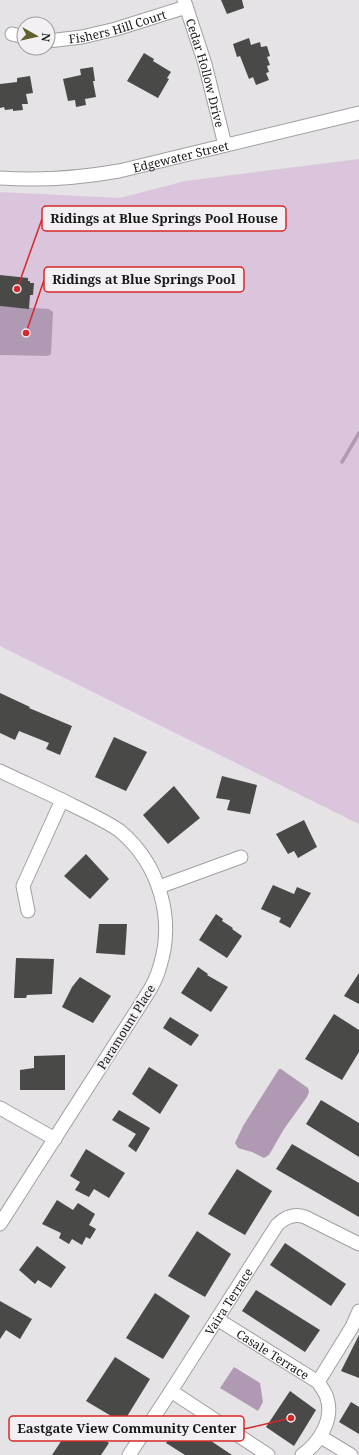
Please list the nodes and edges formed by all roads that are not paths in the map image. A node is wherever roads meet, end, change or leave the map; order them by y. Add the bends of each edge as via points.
1 (185, 3) edge
2 (56, 40) edge
3 (359, 113) edge
4 (225, 145) junction
5 (0, 178) edge
6 (0, 771) edge
7 (62, 800) junction
8 (241, 857) dead end
9 (159, 887) junction
10 (28, 911) dead end
11 (0, 1108) edge
12 (55, 1139) junction
13 (0, 1224) edge
14 (359, 1244) edge
15 (359, 1311) edge
16 (217, 1319) junction
17 (318, 1382) junction
18 (172, 1391) junction
19 (321, 1437) junction
20 (128, 1455) edge
21 (268, 1455) edge
22 (302, 1455) edge
23 (351, 1455) edge

1 - 2 street, Fishers Hill Court via 116,29
1 - 4 street, Cedar Hollow Drive
3 - 4 street, Edgewater Street
4 - 5 street, Edgewater Street via 93,176 28,180
6 - 7 street, Paramount Place
7 - 9 street, Paramount Place via 103,820 119,831 143,857
7 - 10 street via 23,886
8 - 9 street
9 - 12 street, Paramount Place via 166,926 165,946 158,973
11 - 12 street
12 - 13 street, Paramount Place
14 - 16 street, Vaira Terrace via 305,1216 298,1214 282,1220
15 - 17 street
16 - 17 street, Casale Terrace
16 - 18 street, Vaira Terrace
17 - 19 street, Casale Terrace via 327,1398 329,1410
18 - 20 street, Vaira Terrace
18 - 21 street
19 - 22 street, Casale Terrace
19 - 23 street

